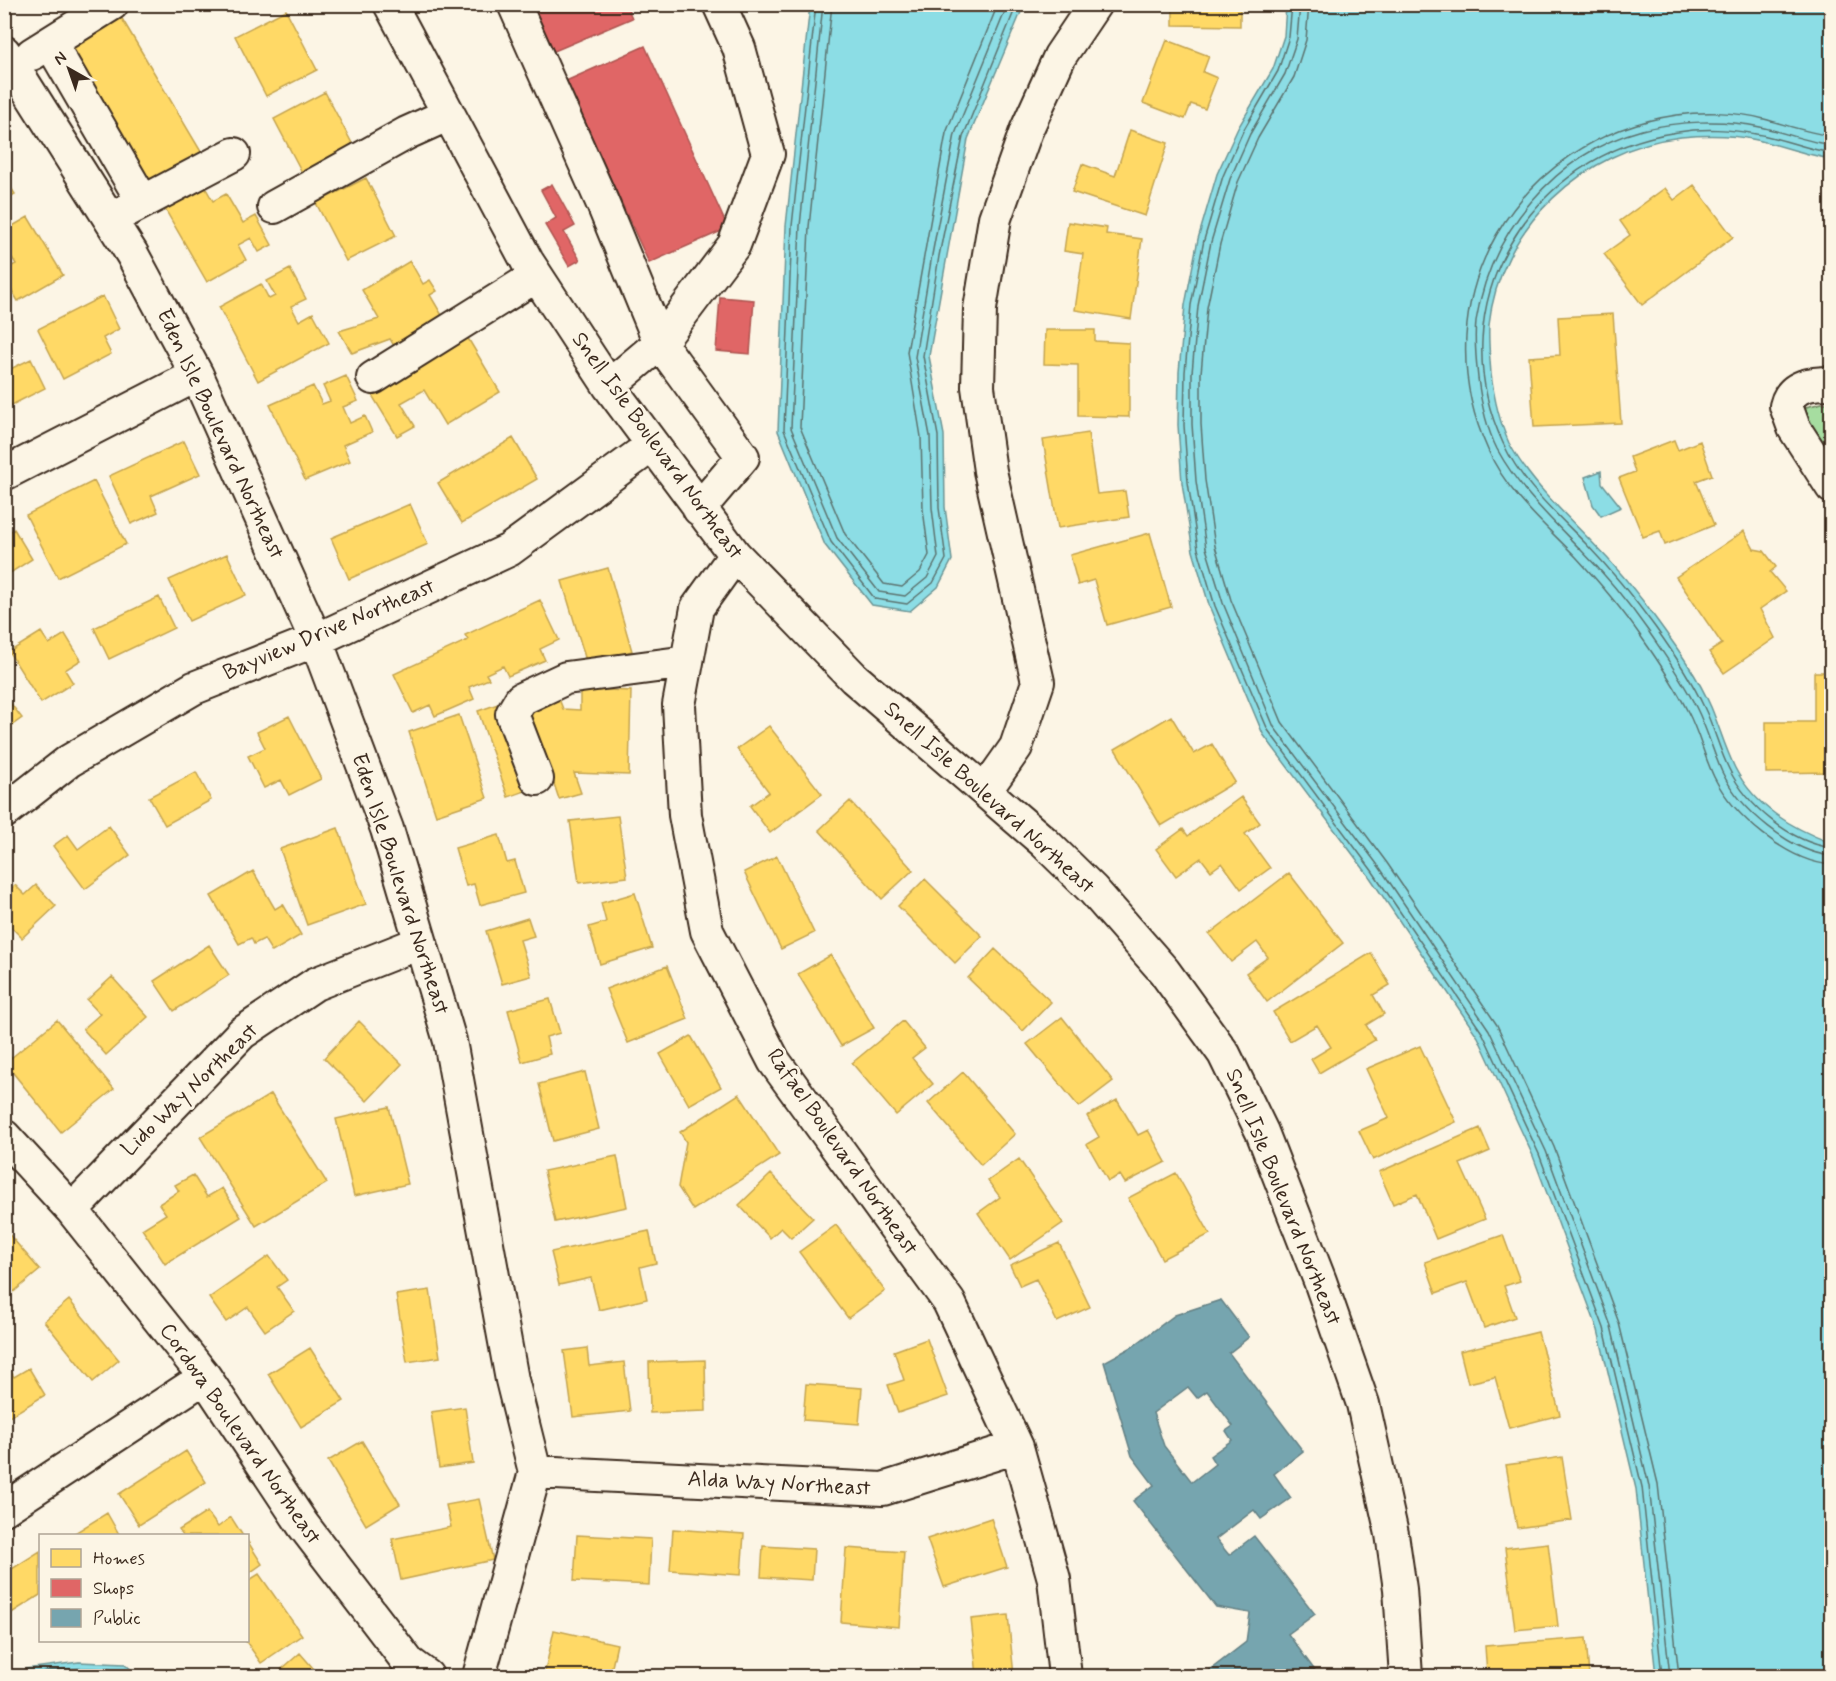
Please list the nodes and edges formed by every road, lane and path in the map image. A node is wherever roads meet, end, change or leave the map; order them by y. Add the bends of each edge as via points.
1 (112, 4) edge
2 (390, 4) edge
3 (514, 4) edge
4 (718, 4) edge
5 (1095, 4) edge
6 (51, 44) junction
7 (8, 59) edge
8 (447, 115) junction
9 (234, 154) dead end
10 (143, 202) junction
11 (274, 207) dead end
12 (110, 220) junction
13 (536, 276) junction
14 (660, 343) junction
15 (197, 375) junction
16 (373, 378) dead end
17 (1832, 384) edge
18 (609, 386) junction
19 (651, 446) junction
20 (4, 474) edge
21 (1832, 487) edge
22 (699, 509) junction
23 (735, 555) junction
24 (316, 640) junction
25 (687, 662) junction
26 (537, 779) dead end
27 (986, 791) junction
28 (4, 812) edge
29 (419, 943) junction
30 (4, 1136) edge
31 (72, 1210) junction
32 (205, 1377) junction
33 (1017, 1447) junction
34 (535, 1472) junction
35 (4, 1509) edge
36 (427, 1677) edge
37 (479, 1677) edge
38 (1065, 1677) edge
39 (1406, 1677) edge

1 - 6 street
2 - 8 street, Snell Isle Boulevard Northeast
3 - 14 street
4 - 14 street via 739,48 768,154 734,244
5 - 27 street via 1060,56 1026,131 996,218 980,309 978,387 990,471 1038,682 1016,747
6 - 7 street
6 - 10 street
7 - 12 street, Eden Isle Boulevard Northeast
8 - 11 street
8 - 13 street, Snell Isle Boulevard Northeast
9 - 10 street
10 - 12 street
12 - 15 street, Eden Isle Boulevard Northeast
13 - 16 street
13 - 18 street, Snell Isle Boulevard Northeast
14 - 18 street
14 - 22 street via 743,457
15 - 20 street
15 - 24 street, Eden Isle Boulevard Northeast
17 - 21 street via 1802,387 1793,392 1786,406 1794,428
18 - 19 street, Snell Isle Boulevard Northeast
19 - 22 street, Snell Isle Boulevard Northeast
19 - 24 street, Bayview Drive Northeast via 509,550
22 - 23 street, Snell Isle Boulevard Northeast
23 - 25 street, Rafael Boulevard Northeast via 697,608
23 - 27 street, Snell Isle Boulevard Northeast via 854,678
24 - 28 street, Bayview Drive Northeast via 194,688 69,761
24 - 29 street, Eden Isle Boulevard Northeast via 387,830
25 - 26 street via 566,678 521,699 512,714
25 - 33 street, Rafael Boulevard Northeast via 680,705 686,815 707,931 774,1061 949,1302
27 - 39 street, Snell Isle Boulevard Northeast via 1044,842 1124,923 1197,1014 1243,1089 1320,1281 1362,1404 1392,1534
29 - 31 street, Lido Way Northeast via 315,984 242,1033
29 - 34 street, Eden Isle Boulevard Northeast via 450,1041 512,1380
30 - 31 street, Cordova Boulevard Northeast
31 - 32 street, Cordova Boulevard Northeast
32 - 35 street
32 - 36 street, Cordova Boulevard Northeast via 303,1525 408,1662
33 - 34 street, Alda Way Northeast via 883,1489
33 - 38 street, Rafael Boulevard Northeast via 1054,1579
34 - 37 street, Eden Isle Boulevard Northeast

